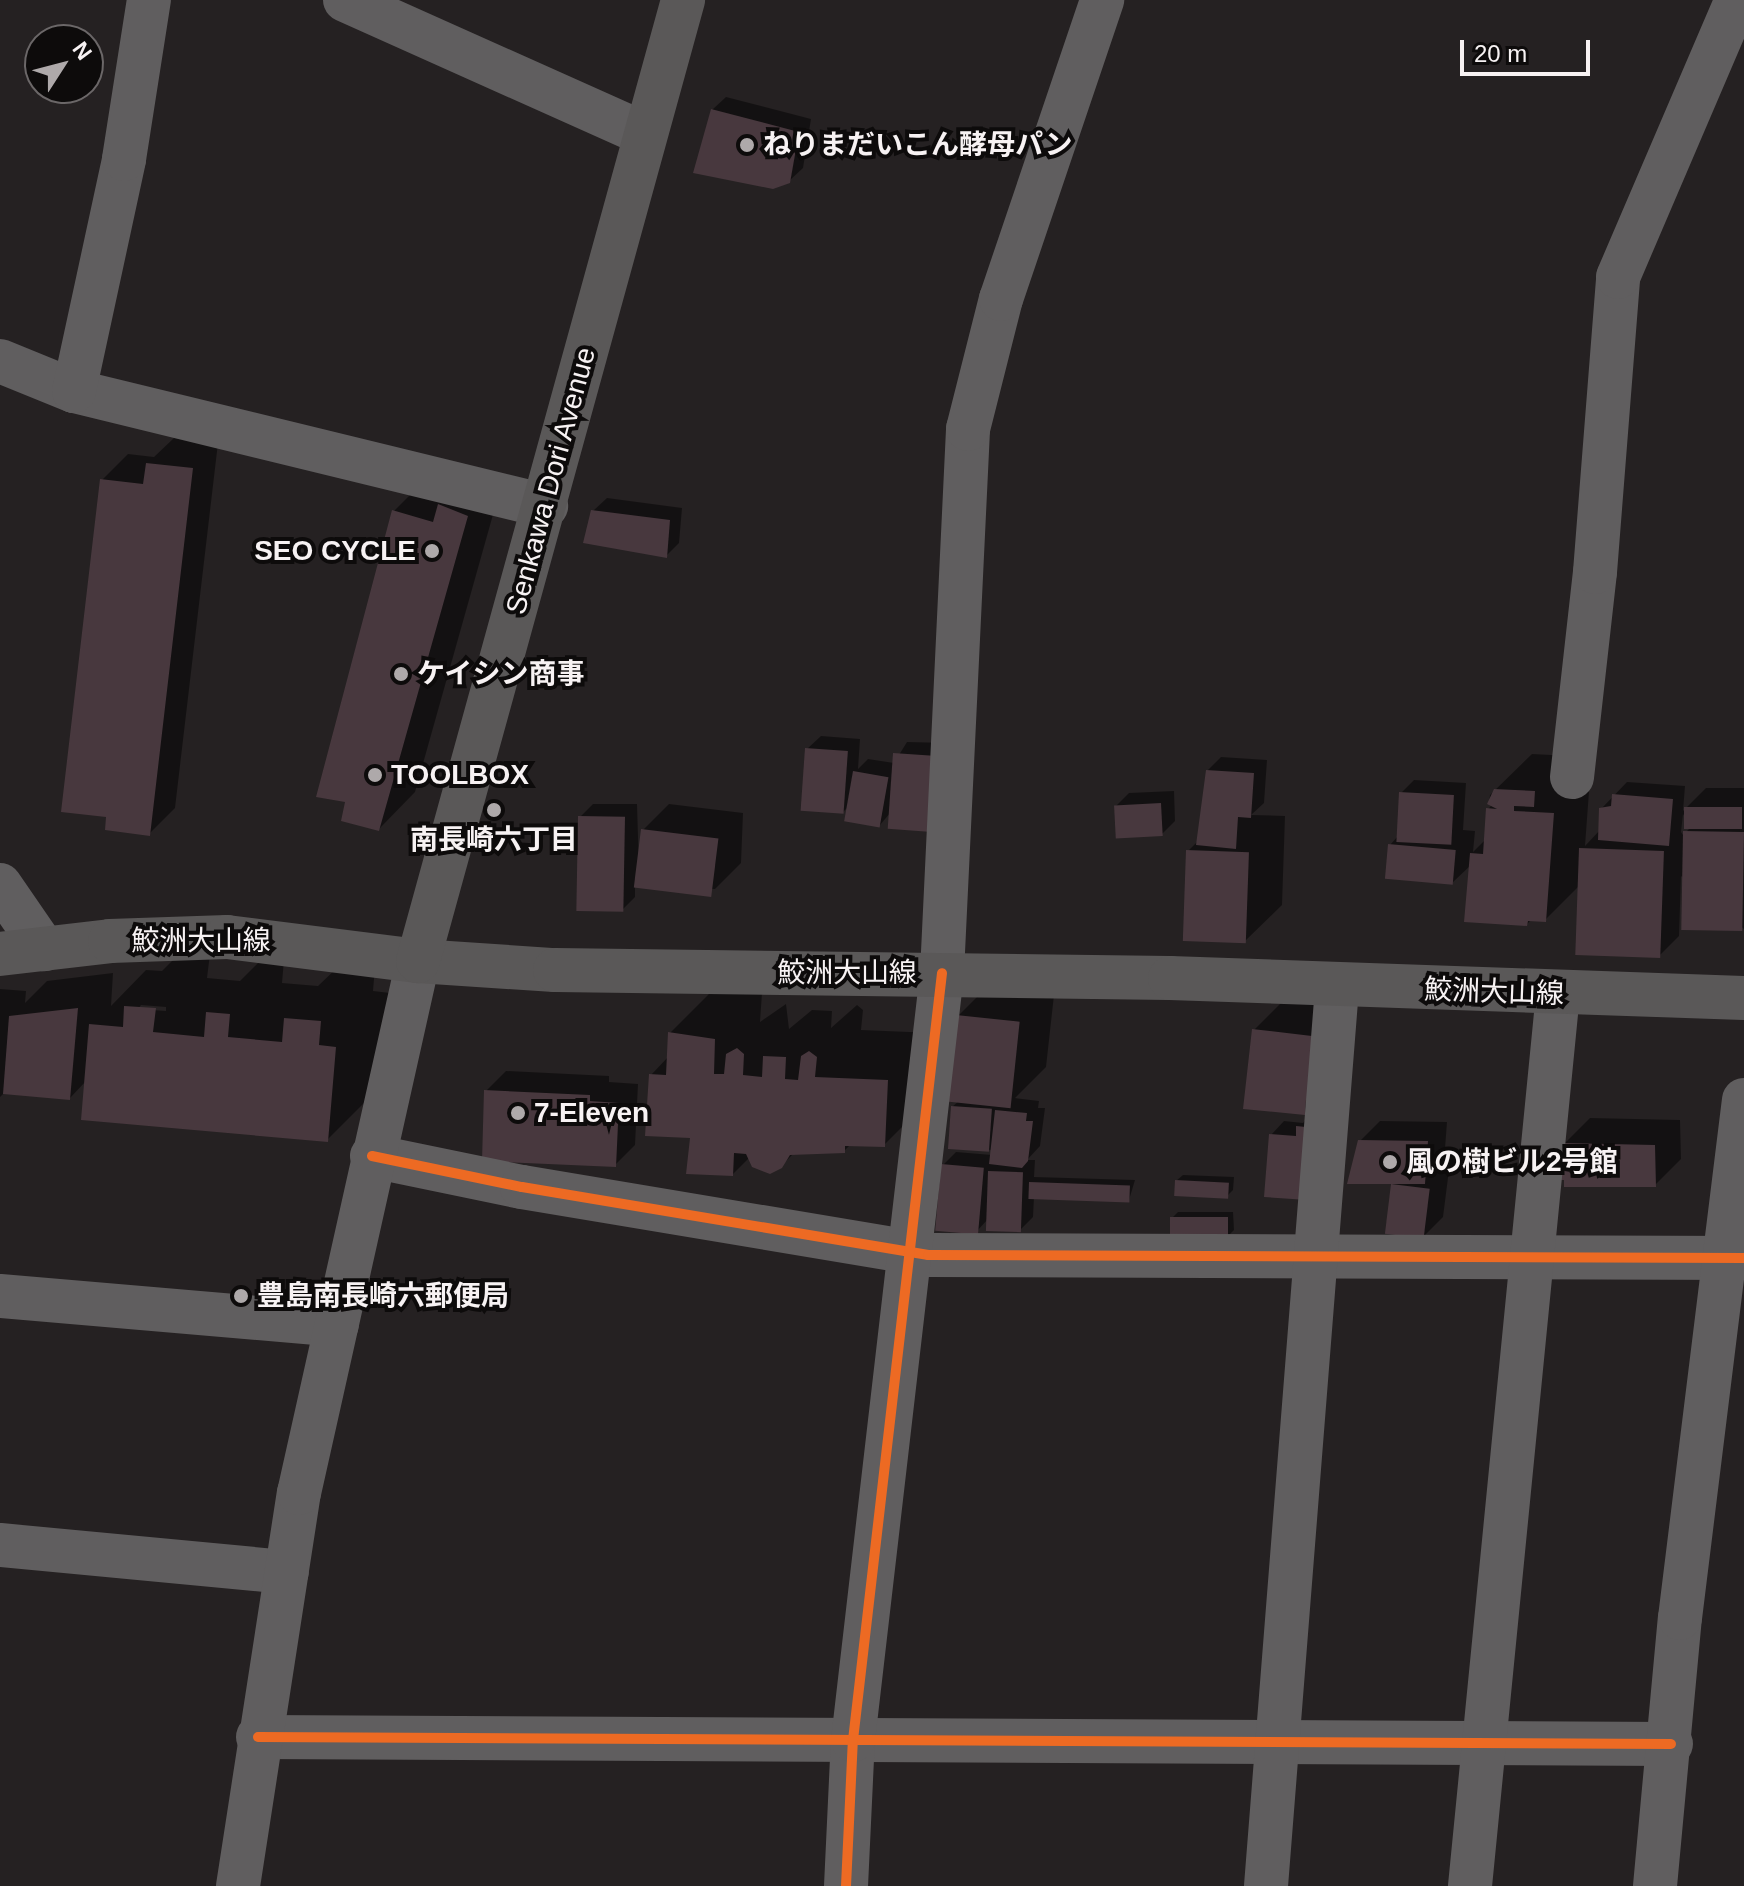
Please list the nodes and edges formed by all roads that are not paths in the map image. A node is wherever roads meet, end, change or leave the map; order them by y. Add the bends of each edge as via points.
1 (149, 0) edge
2 (345, 0) edge
3 (683, 0) edge
4 (1102, 0) edge
5 (1737, 0) edge
6 (643, 133) junction
7 (0, 361) edge
8 (74, 391) junction
9 (546, 506) junction
10 (1572, 777) dead end
11 (0, 885) edge
12 (44, 949) junction
13 (0, 954) edge
14 (418, 961) junction
15 (942, 973) junction
16 (1337, 987) junction
17 (1558, 993) junction
18 (1744, 998) edge
19 (1744, 1100) edge
20 (372, 1156) junction
21 (911, 1253) junction
22 (1317, 1255) junction
23 (1533, 1255) junction
24 (1736, 1258) edge
25 (0, 1296) edge
26 (337, 1325) junction
27 (0, 1545) edge
28 (287, 1572) junction
29 (258, 1737) junction
30 (853, 1740) junction
31 (1279, 1742) junction
32 (1481, 1743) junction
33 (1671, 1744) junction
34 (238, 1886) edge
35 (846, 1886) edge
36 (1266, 1886) edge
37 (1470, 1886) edge
38 (1655, 1886) edge

1 - 8 street via 124,159
2 - 6 street
3 - 6 main road, Senkawa Dori Avenue
4 - 15 street via 1001,299 968,429
5 - 10 street via 1618,277 1595,572
6 - 9 main road, Senkawa Dori Avenue
7 - 8 street
8 - 9 street
9 - 14 main road, Senkawa Dori Avenue
11 - 12 street
12 - 13 main road, 鮫洲大山線
12 - 14 main road, 鮫洲大山線 via 227,937
14 - 15 main road, 鮫洲大山線 via 555,970
14 - 20 street
15 - 16 main road, 鮫洲大山線
15 - 21 street
16 - 17 main road, 鮫洲大山線
16 - 22 street
17 - 18 main road, 鮫洲大山線
17 - 23 street
19 - 24 street
20 - 21 street
20 - 26 street
21 - 22 street
21 - 30 street
22 - 23 street
22 - 31 street
23 - 24 street
23 - 32 street via 1499,1622
24 - 33 street via 1680,1618
25 - 26 street
26 - 28 street
27 - 28 street
28 - 29 street
29 - 30 street
29 - 34 street
30 - 31 street
30 - 35 street
31 - 32 street
31 - 36 street
32 - 33 street
32 - 37 street
33 - 38 street

